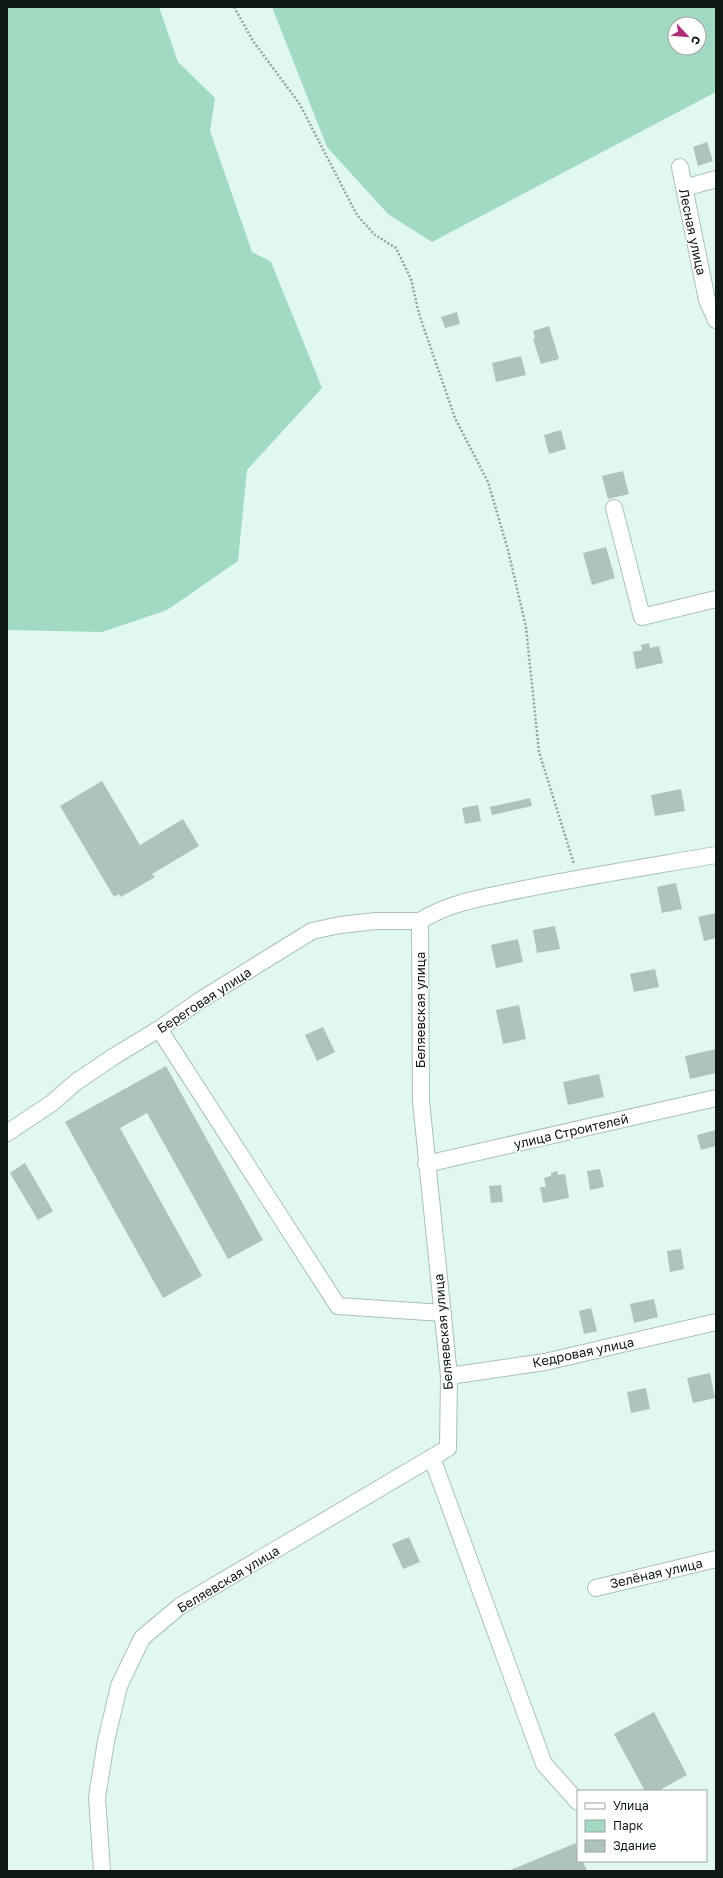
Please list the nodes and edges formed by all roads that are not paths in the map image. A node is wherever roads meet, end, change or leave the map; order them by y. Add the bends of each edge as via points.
1 (680, 167) dead end
2 (716, 179) edge
3 (684, 188) junction
4 (716, 320) edge
5 (614, 508) dead end
6 (716, 599) edge
7 (716, 855) edge
8 (420, 921) junction
9 (159, 1029) junction
10 (716, 1098) edge
11 (7, 1133) edge
12 (426, 1164) junction
13 (443, 1314) junction
14 (716, 1322) edge
15 (450, 1376) junction
16 (432, 1458) junction
17 (716, 1559) edge
18 (596, 1588) dead end
19 (577, 1801) edge
20 (102, 1871) edge

1 - 3 street, Лесная улица
2 - 3 street
3 - 4 street, Лесная улица via 707,300
5 - 6 street via 642,617
7 - 8 street via 579,878 456,903 435,911
8 - 9 street, Береговая улица via 376,921 312,931 198,1001
8 - 12 street, Беляевская улица via 421,1101
9 - 11 street, Береговая улица via 76,1082 52,1103
9 - 13 street via 338,1306
10 - 12 street, улица Строителей
12 - 13 street, Беляевская улица
13 - 15 street, Беляевская улица
14 - 15 street, Кедровая улица via 545,1362
15 - 16 street, Беляевская улица via 448,1448
16 - 19 street via 544,1764
16 - 20 street, Беляевская улица via 180,1606 142,1638 119,1686 106,1741 97,1798
17 - 18 street, Зелёная улица

